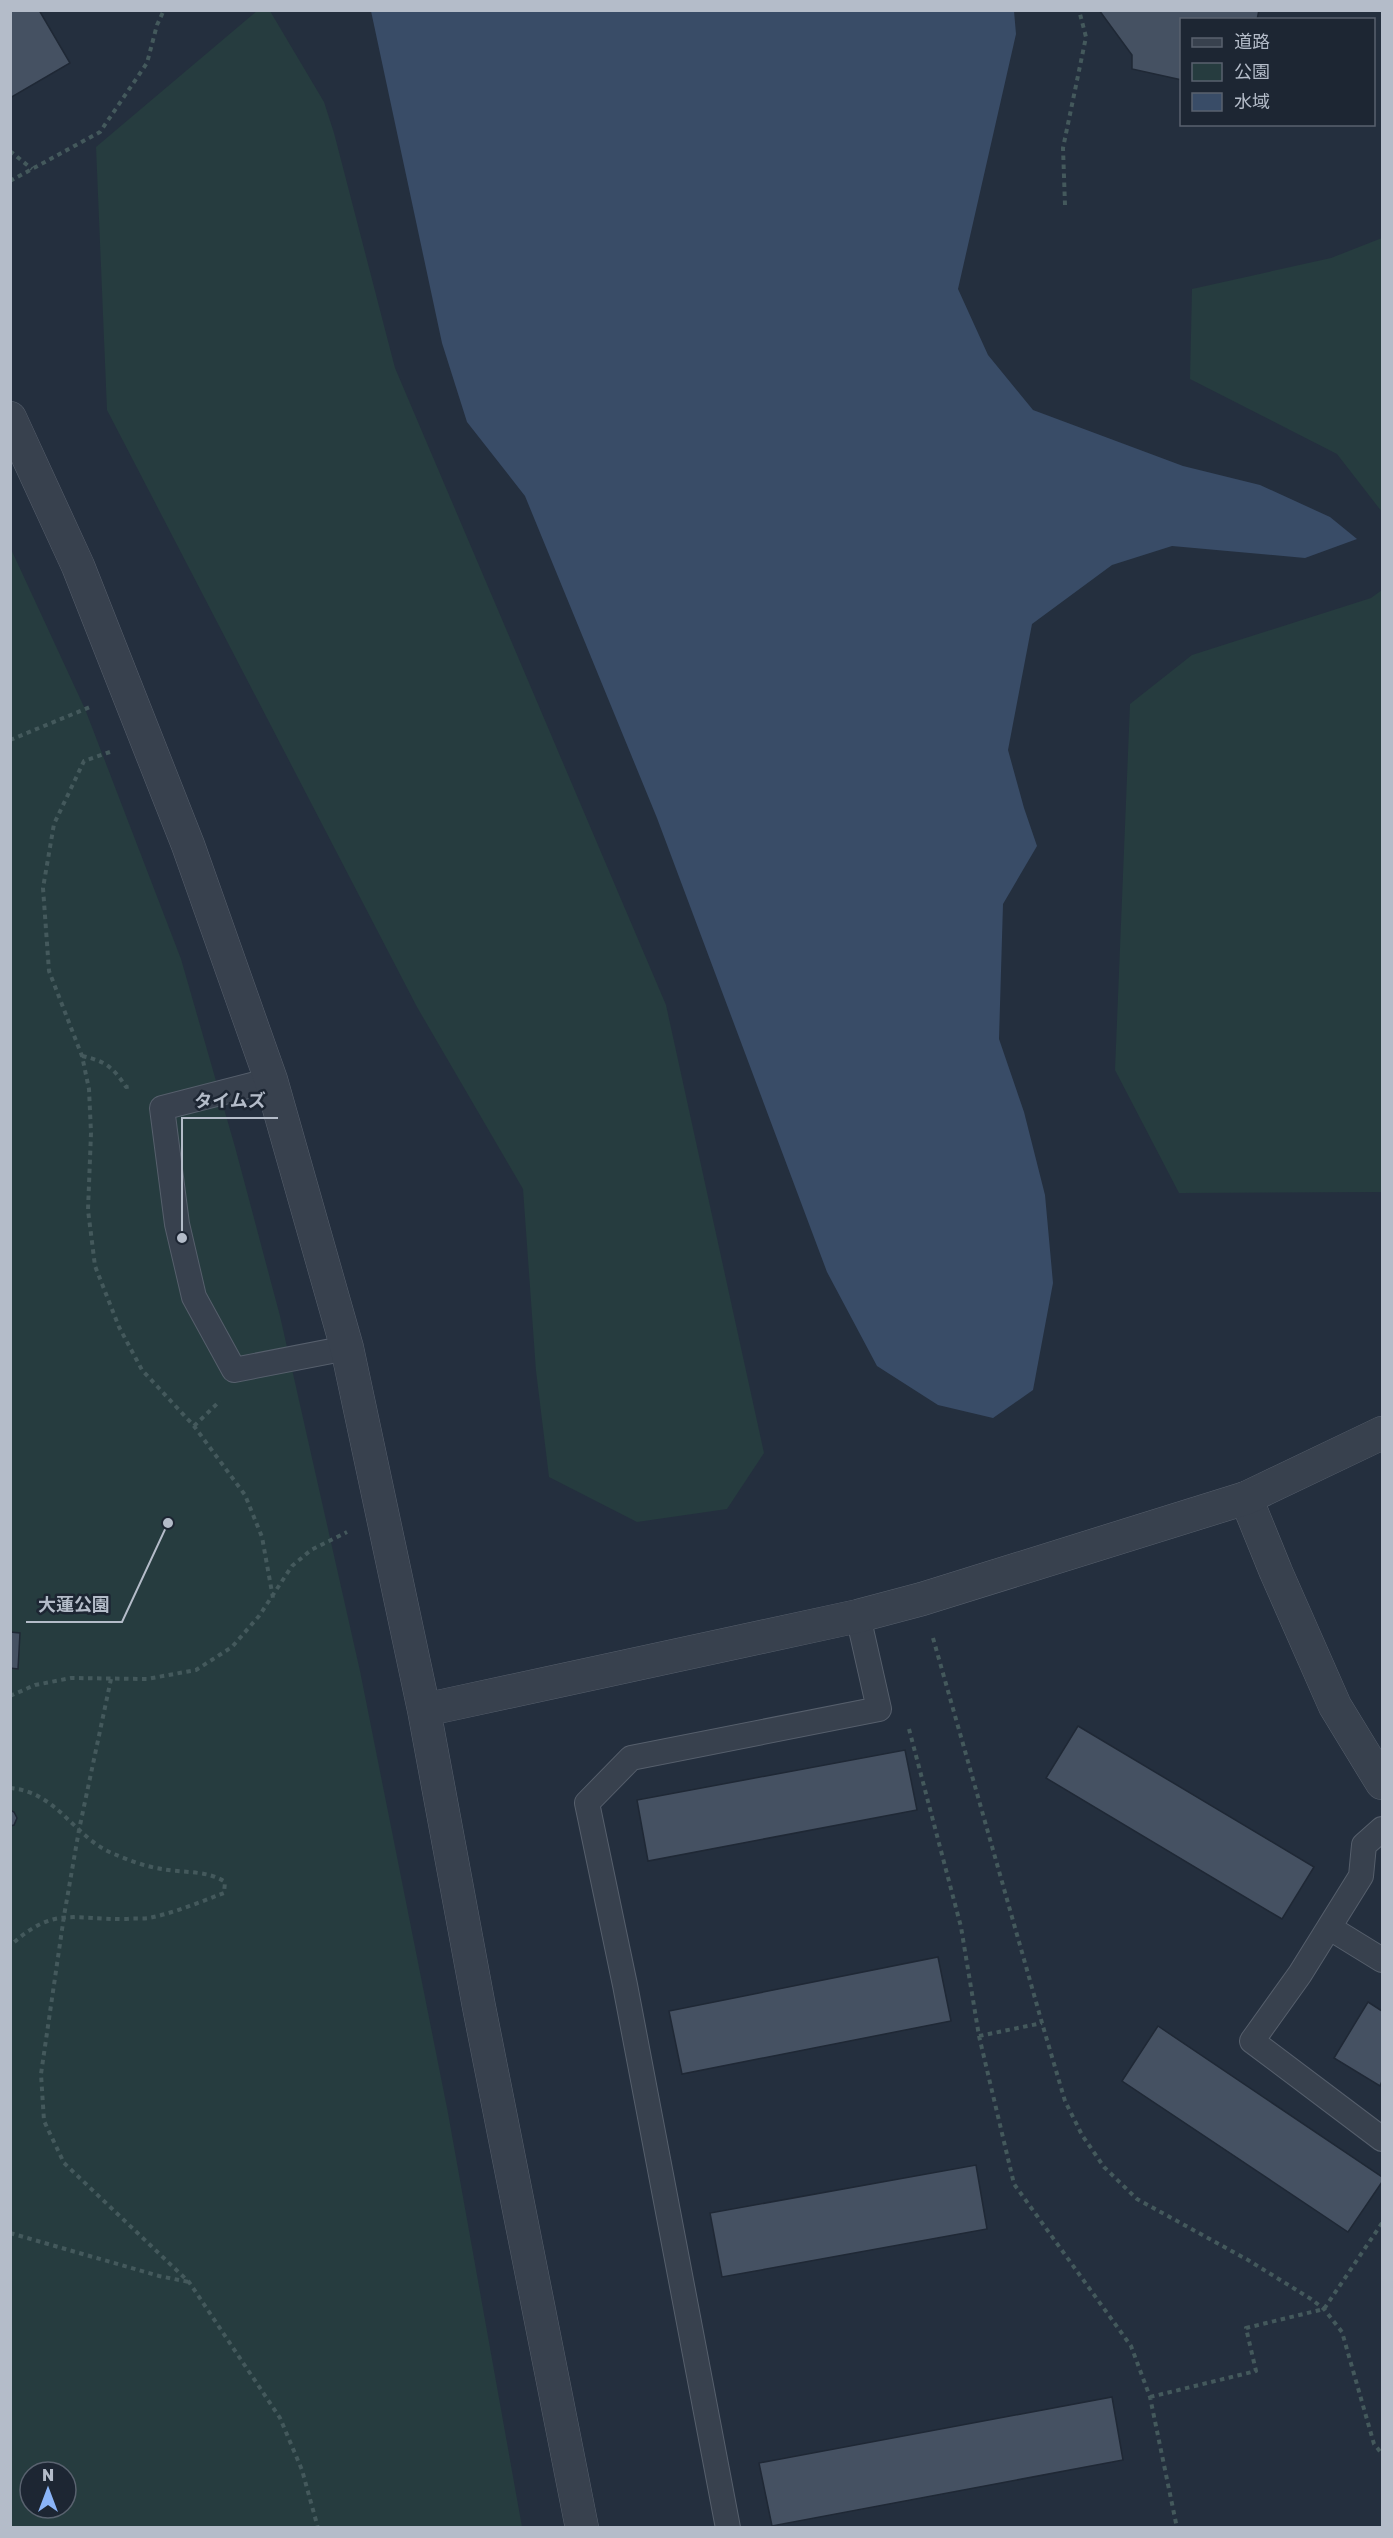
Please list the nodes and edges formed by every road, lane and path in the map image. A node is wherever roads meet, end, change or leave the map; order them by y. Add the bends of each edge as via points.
1 (164, 10) edge
2 (1079, 10) edge
3 (10, 151) edge
4 (32, 169) junction
5 (10, 182) edge
6 (1065, 205) dead end
7 (10, 418) edge
8 (128, 694) junction
9 (10, 740) edge
10 (111, 752) dead end
11 (82, 1056) junction
12 (271, 1080) junction
13 (126, 1087) dead end
14 (347, 1348) junction
15 (1380, 1439) edge
16 (1246, 1498) junction
17 (383, 1525) junction
18 (273, 1598) junction
19 (858, 1616) junction
20 (932, 1634) dead end
21 (111, 1679) junction
22 (10, 1696) edge
23 (879, 1708) junction
24 (424, 1710) junction
25 (1383, 1783) edge
26 (10, 1788) edge
27 (1383, 1829) edge
28 (79, 1830) junction
29 (64, 1916) junction
30 (1330, 1928) junction
31 (10, 1946) edge
32 (1383, 1960) edge
33 (1042, 2024) junction
34 (979, 2036) junction
35 (1383, 2139) edge
36 (1383, 2223) edge
37 (10, 2233) edge
38 (189, 2282) junction
39 (1324, 2309) junction
40 (1150, 2397) junction
41 (1383, 2454) edge
42 (318, 2528) edge
43 (582, 2528) edge
44 (728, 2528) edge
45 (1176, 2528) edge

1 - 4 path via 147,63 100,132
2 - 6 path via 1086,37 1063,148
3 - 4 path
4 - 5 path
7 - 8 street via 78,566
8 - 9 path
8 - 12 street via 188,845
10 - 11 path via 84,762 54,824 43,888 49,971
11 - 13 path via 100,1060 116,1072
11 - 18 path via 89,1089 88,1210 95,1266 119,1327 142,1370 194,1426 245,1495 262,1537
12 - 14 street
12 - 14 lane via 162,1108 177,1224 194,1297 234,1370
14 - 17 street
15 - 16 street
16 - 19 street
16 - 25 street via 1335,1706
17 - 18 path via 346,1532 311,1550 292,1566
17 - 24 street
18 - 21 path via 232,1647 196,1670 147,1679
19 - 23 lane
19 - 24 street
20 - 33 path
21 - 22 path via 71,1678 35,1685
21 - 28 path
23 - 34 path via 910,1730 961,1927
23 - 44 lane via 631,1758 587,1803
24 - 43 street
26 - 28 path via 25,1789 52,1803
27 - 30 lane via 1364,1845 1361,1876
28 - 29 path
28 - 29 path via 111,1854 161,1869 217,1876 225,1882 224,1893 149,1918
29 - 31 path via 28,1929
29 - 38 path via 41,2074 44,2121 64,2163
30 - 32 lane
30 - 35 lane via 1252,2041
33 - 34 path
33 - 39 path via 1065,2101 1104,2167 1137,2199 1248,2260
34 - 40 path via 1014,2184 1131,2346
36 - 39 path
37 - 38 path
38 - 42 path via 280,2418 302,2470
39 - 40 path via 1245,2328 1256,2371
39 - 41 path via 1342,2332 1374,2444
40 - 45 path

